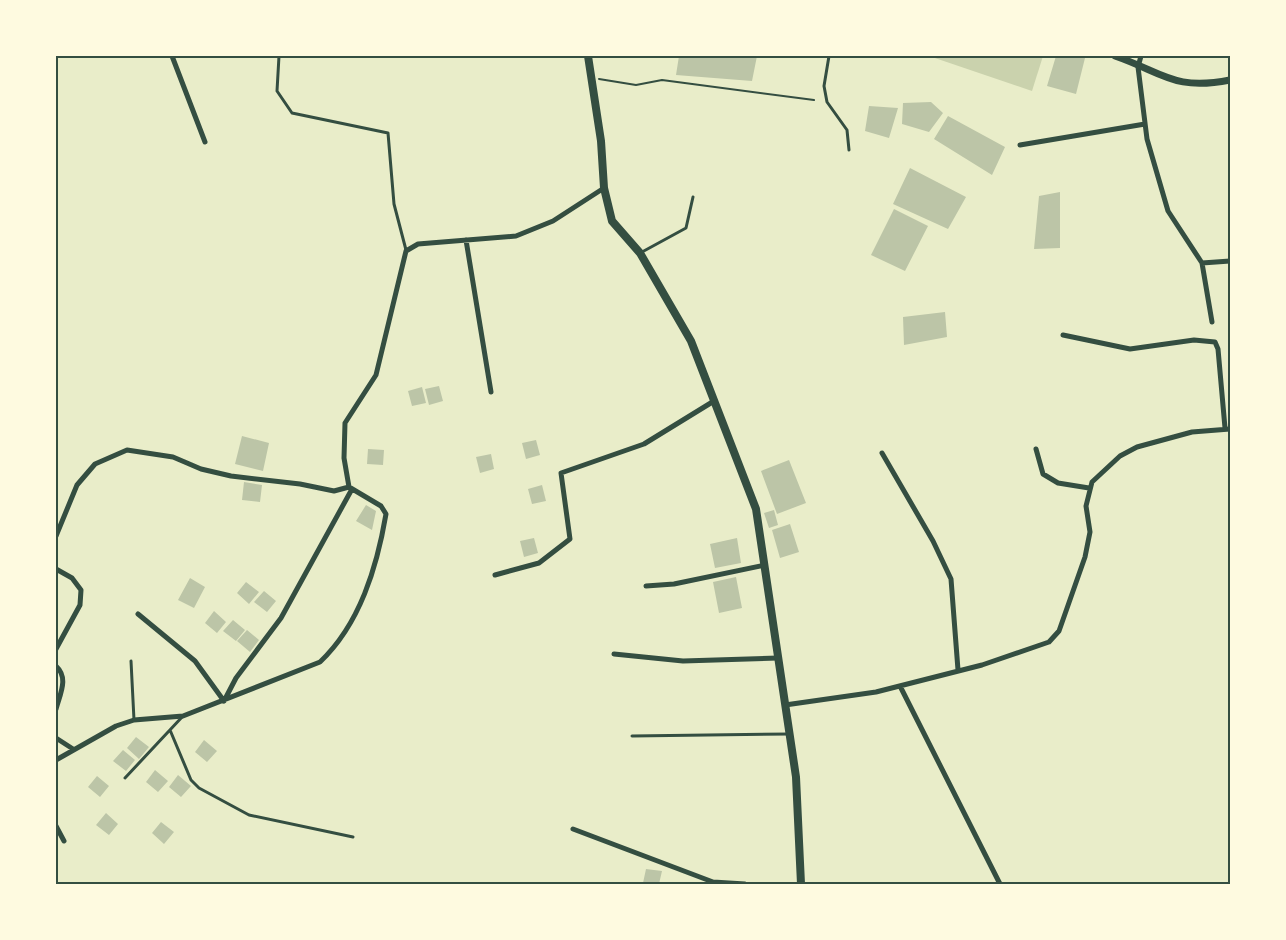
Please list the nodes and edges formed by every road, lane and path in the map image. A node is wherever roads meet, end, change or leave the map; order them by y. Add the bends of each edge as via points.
1 (172, 56) edge
2 (279, 56) edge
3 (588, 56) edge
4 (829, 56) edge
5 (1115, 56) edge
6 (1141, 56) edge
7 (1138, 67) junction
8 (590, 79) junction
9 (1230, 80) edge
10 (814, 100) dead end
11 (1145, 124) junction
12 (206, 142) dead end
13 (1020, 146) dead end
14 (849, 150) dead end
15 (604, 188) junction
16 (693, 197) dead end
17 (466, 240) junction
18 (406, 251) junction
19 (640, 253) junction
20 (1230, 261) edge
21 (1202, 263) junction
22 (1212, 322) dead end
23 (1063, 335) dead end
24 (491, 392) dead end
25 (714, 401) junction
26 (1228, 429) edge
27 (1036, 448) dead end
28 (882, 453) dead end
29 (350, 488) junction
30 (1089, 488) junction
31 (56, 537) edge
32 (765, 565) junction
33 (56, 569) edge
34 (495, 575) dead end
35 (646, 586) dead end
36 (138, 614) dead end
37 (56, 649) edge
38 (614, 654) dead end
39 (778, 658) junction
40 (131, 662) dead end
41 (56, 666) edge
42 (958, 670) junction
43 (900, 686) junction
44 (57, 700) edge
45 (224, 701) junction
46 (785, 705) junction
47 (56, 709) edge
48 (183, 716) junction
49 (134, 720) junction
50 (170, 730) junction
51 (790, 734) junction
52 (632, 736) dead end
53 (56, 738) edge
54 (73, 749) junction
55 (56, 760) edge
56 (125, 778) dead end
57 (56, 826) edge
58 (573, 829) dead end
59 (353, 837) dead end
60 (64, 841) dead end
61 (746, 885) edge
62 (801, 885) edge
63 (1000, 885) edge

1 - 12 street
2 - 18 lane via 278,92 292,113 388,133 394,204
3 - 8 main road
4 - 14 lane via 824,86 827,102 847,130
5 - 7 street
6 - 7 street
7 - 9 street via 1182,84
7 - 11 street
8 - 10 path via 636,85 662,80
8 - 15 main road
11 - 13 street
11 - 21 street via 1168,211
15 - 17 street via 536,230 516,236
15 - 19 main road via 612,221
16 - 19 lane via 686,228
17 - 18 street via 418,244
17 - 24 street
18 - 29 street via 376,375 345,423 344,458
19 - 25 main road via 691,341
20 - 21 street
21 - 22 street
23 - 26 street via 1130,348 1194,340 1215,342
25 - 32 main road via 756,508
25 - 34 street via 644,444 561,473 570,539 539,563
26 - 30 street via 1192,432 1137,447 1104,468
27 - 30 street via 1043,474 1058,483
28 - 42 street via 951,579
29 - 31 street via 334,491 231,476 173,457 127,450 96,465 77,485
29 - 45 street via 281,618 236,678
29 - 45 street via 372,499 386,514 375,563 349,627 320,662 265,681
30 - 42 street via 1086,506 1090,532 1085,557 1059,631 1049,642
32 - 35 street
32 - 39 main road
33 - 37 street via 72,578 81,590 80,605
36 - 45 street via 195,661
38 - 39 street via 683,661
39 - 46 main road
40 - 49 lane
41 - 44 street via 63,684
42 - 43 street
43 - 46 street
43 - 63 street
44 - 47 street
45 - 48 street
46 - 51 main road
48 - 49 street
48 - 50 lane
49 - 54 street
50 - 56 lane
50 - 59 lane via 191,780 199,788 249,815
51 - 52 lane
51 - 62 main road
53 - 54 street
54 - 55 street
57 - 60 street
58 - 61 street via 713,882

